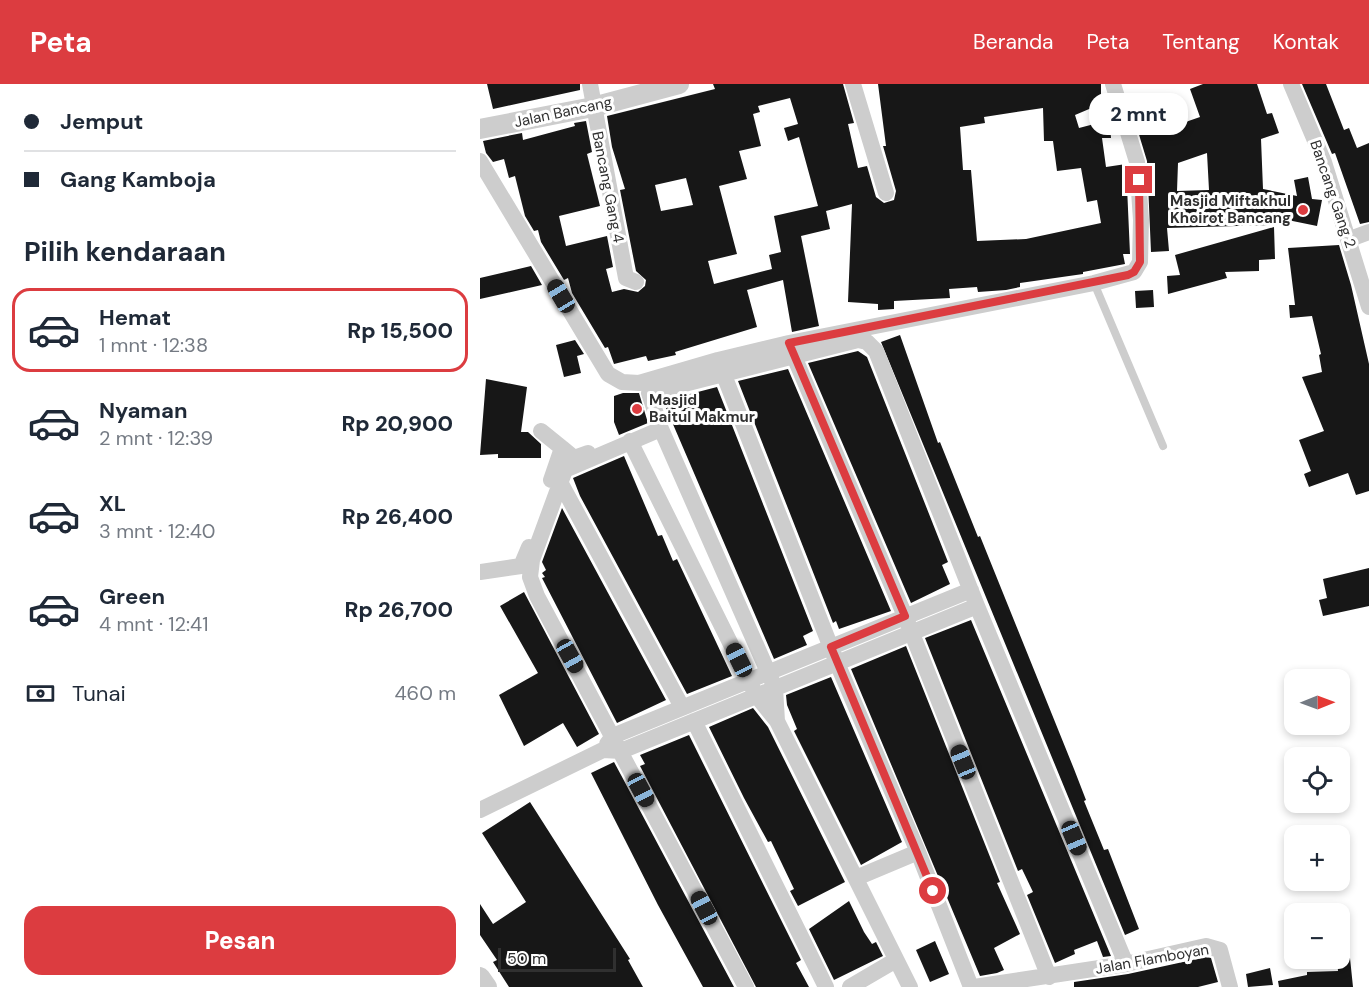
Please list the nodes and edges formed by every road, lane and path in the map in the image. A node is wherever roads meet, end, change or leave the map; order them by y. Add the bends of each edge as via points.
1 (590, 84) edge
2 (679, 84) edge
3 (853, 84) edge
4 (1113, 84) edge
5 (1291, 84) edge
6 (593, 107) junction
7 (480, 129) edge
8 (480, 161) edge
9 (886, 193) dead end
10 (1369, 232) edge
11 (1350, 239) junction
12 (636, 282) dead end
13 (1094, 283) junction
14 (1369, 307) edge
15 (791, 350) junction
16 (721, 367) junction
17 (661, 429) junction
18 (541, 430) dead end
19 (630, 441) junction
20 (1163, 446) dead end
21 (562, 448) junction
22 (600, 448) dead end
23 (559, 480) junction
24 (480, 572) edge
25 (971, 590) junction
26 (977, 606) junction
27 (905, 616) junction
28 (911, 633) junction
29 (831, 647) junction
30 (837, 663) junction
31 (769, 671) junction
32 (753, 687) junction
33 (775, 688) junction
34 (682, 707) junction
35 (694, 721) junction
36 (777, 722) junction
37 (617, 743) junction
38 (480, 810) edge
39 (918, 852) junction
40 (855, 878) junction
41 (896, 960) junction
42 (1126, 964) junction
43 (480, 977) edge
44 (1049, 977) junction
45 (487, 987) edge
46 (746, 987) edge
47 (826, 987) edge
48 (850, 987) edge
49 (910, 987) edge
50 (972, 987) edge
51 (1230, 987) edge

1 - 6 street, Bancang Gang 4
2 - 6 street, Jalan Bancang
3 - 9 street
4 - 13 street via 1137,162 1141,220 1138,268 1128,275
5 - 11 street, Bancang Gang 2
6 - 7 street, Jalan Bancang
6 - 12 street, Bancang Gang 4 via 626,278
8 - 16 street via 608,374 622,382 639,383
10 - 11 street
11 - 14 street, Bancang Gang 2
13 - 15 street
13 - 20 lane
15 - 16 street
15 - 25 street via 858,340 872,345
15 - 27 street
16 - 17 street via 649,393
16 - 29 street
17 - 19 street
17 - 31 street
18 - 21 street
19 - 23 street via 570,467
19 - 32 street
21 - 22 street via 577,458
21 - 24 street via 523,564 514,569
23 - 34 street
23 - 37 street via 532,560 530,578
25 - 26 street
25 - 27 street
26 - 28 street
26 - 42 street
27 - 28 street
27 - 29 street
28 - 30 street
28 - 44 street
29 - 30 street
29 - 31 street
30 - 33 street
30 - 39 street
31 - 32 street
31 - 33 street
32 - 33 street
32 - 34 street
32 - 35 street
32 - 36 street
33 - 36 street
34 - 37 street
35 - 37 street
35 - 47 street
36 - 40 street
37 - 38 street
37 - 46 street
39 - 40 street
39 - 50 street
40 - 41 street
41 - 48 street
41 - 49 street
42 - 44 street, Jalan Flamboyan
42 - 51 street, Jalan Flamboyan via 1214,947 1223,956
43 - 45 street
44 - 50 street, Jalan Flamboyan

